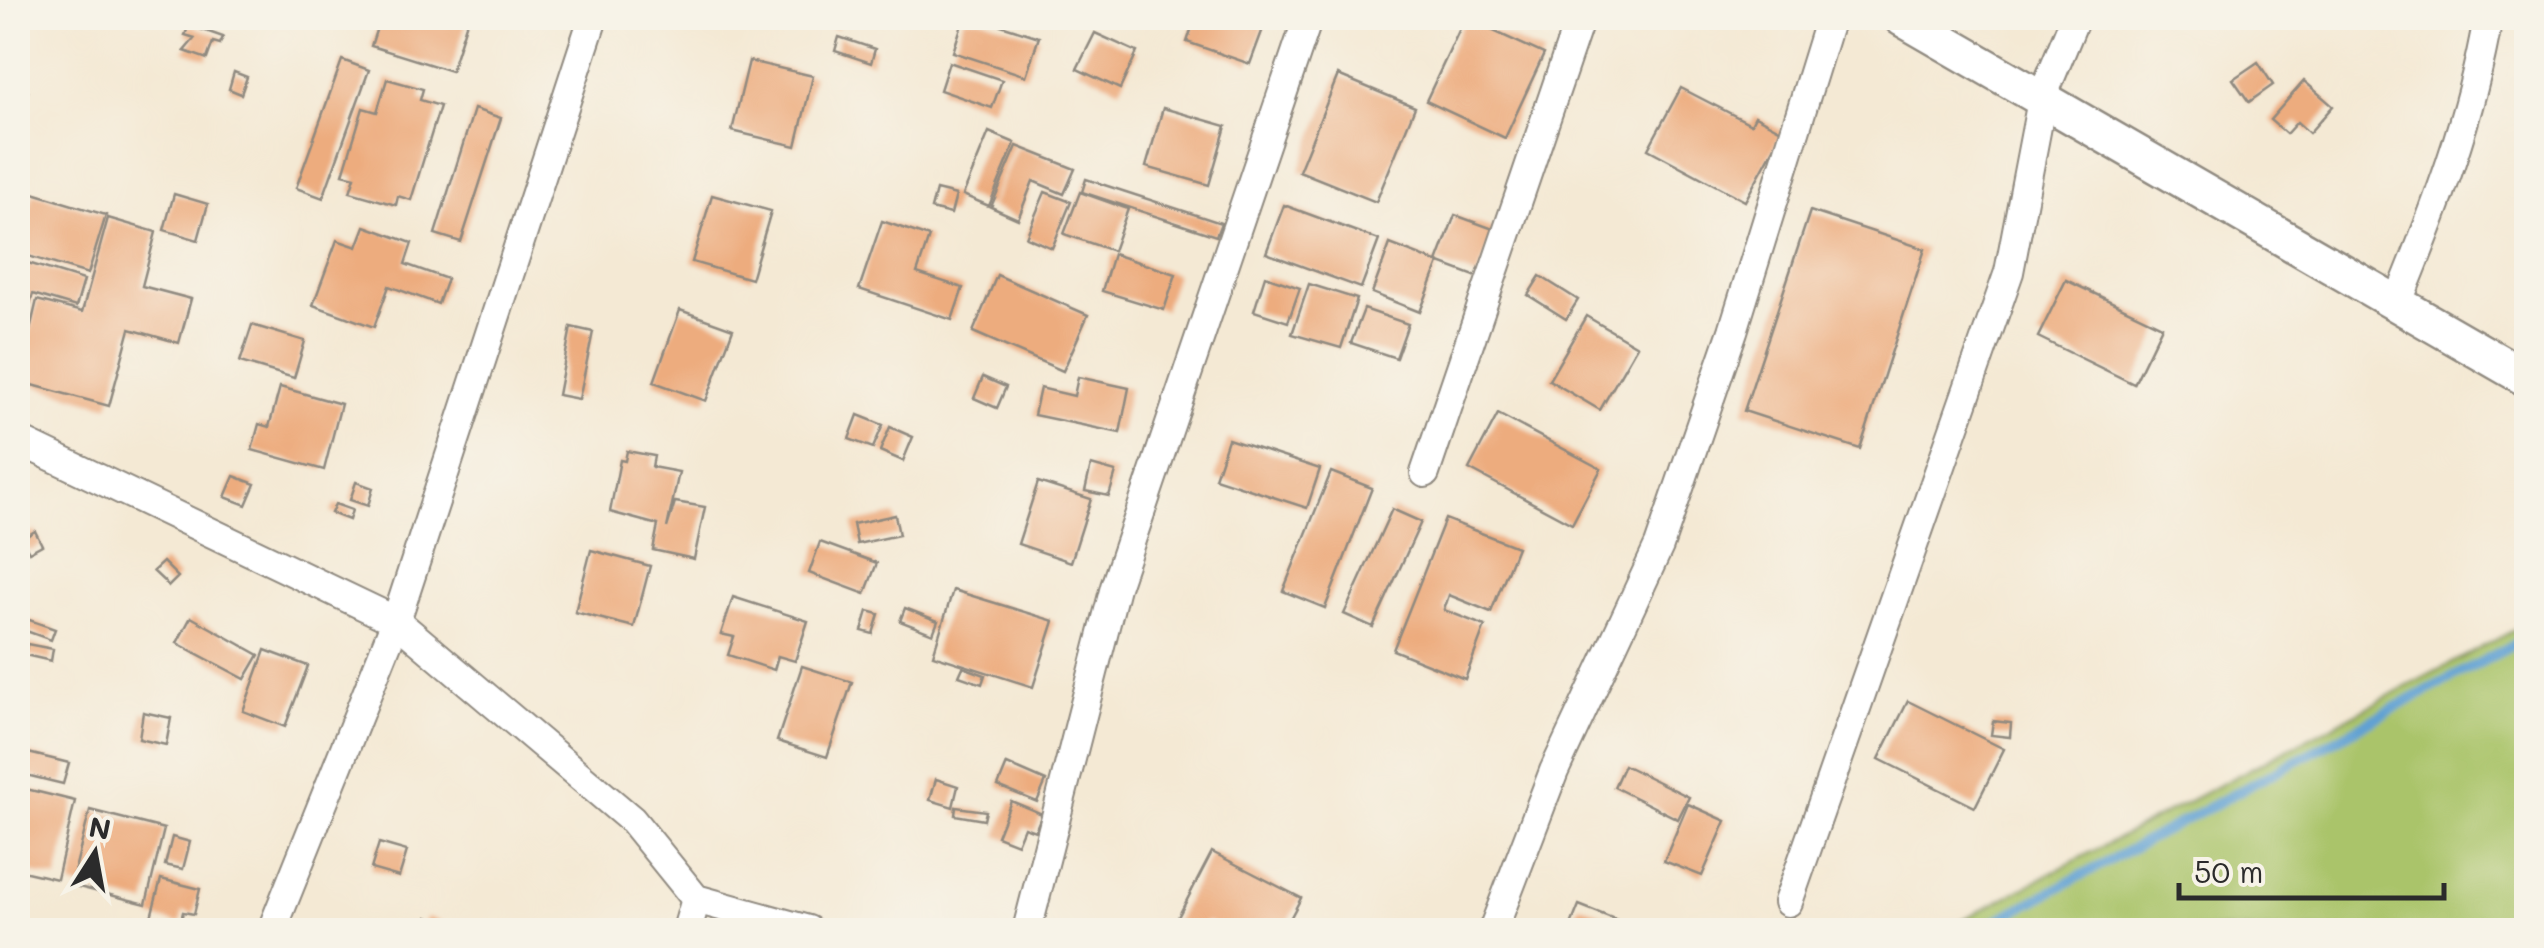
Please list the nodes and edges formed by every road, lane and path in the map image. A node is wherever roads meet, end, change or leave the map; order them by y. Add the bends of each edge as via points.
1 (594, 18) edge
2 (1308, 18) edge
3 (1580, 18) edge
4 (1830, 18) edge
5 (1902, 18) edge
6 (2075, 18) edge
7 (2488, 18) edge
8 (2043, 95) junction
9 (2397, 304) junction
10 (2526, 378) edge
11 (18, 440) edge
12 (1426, 473) dead end
13 (396, 621) junction
14 (696, 899) junction
15 (1788, 902) dead end
16 (272, 930) edge
17 (687, 930) edge
18 (808, 930) edge
19 (1027, 930) edge
20 (1493, 930) edge

1 - 13 street
2 - 19 street via 1115,587
3 - 12 street
4 - 20 street via 1658,546 1554,771
5 - 8 street
6 - 8 street
7 - 9 street via 2440,201
8 - 9 street
8 - 15 street via 2009,272
9 - 10 street
11 - 13 street
13 - 14 street via 632,820
13 - 16 street
14 - 17 street
14 - 18 street

